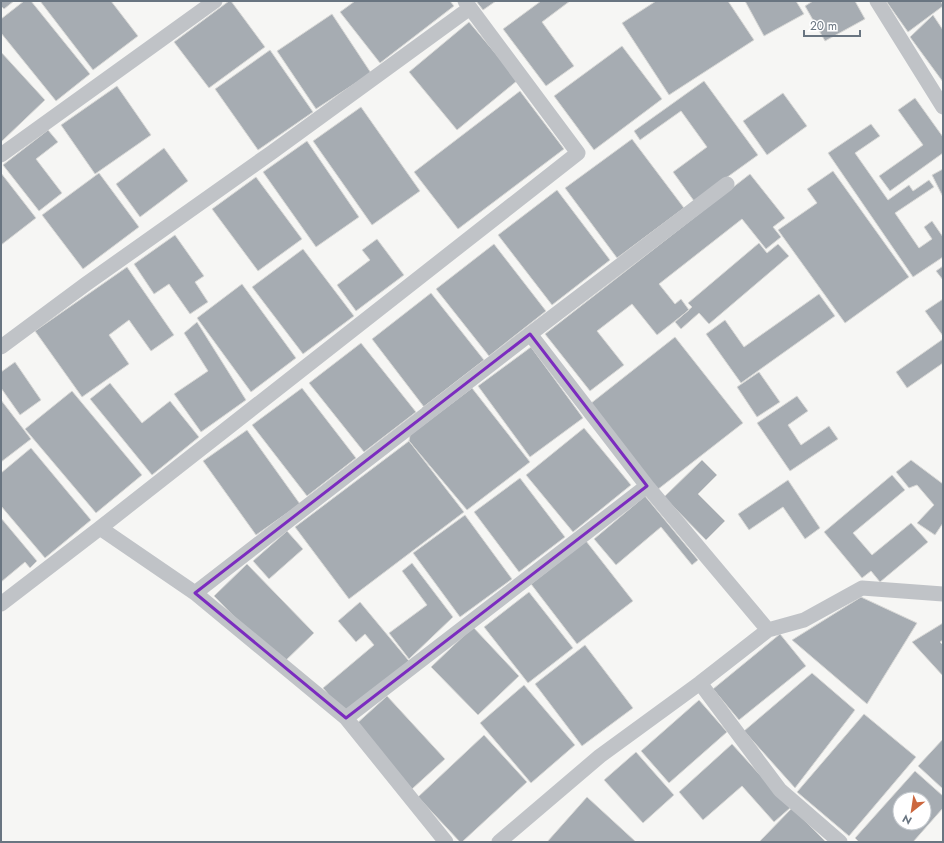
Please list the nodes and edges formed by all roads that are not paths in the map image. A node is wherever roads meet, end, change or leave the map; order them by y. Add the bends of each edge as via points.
1 (215, 1) edge
2 (877, 1) edge
3 (468, 4) edge
4 (943, 107) edge
5 (1, 155) edge
6 (727, 184) dead end
7 (530, 334) junction
8 (1, 347) edge
9 (647, 486) junction
10 (100, 528) junction
11 (195, 593) junction
12 (943, 594) edge
13 (1, 604) edge
14 (768, 630) junction
15 (700, 683) junction
16 (346, 718) junction
17 (505, 840) edge
18 (446, 842) edge
19 (840, 842) edge

1 - 5 street
2 - 4 street
3 - 8 street via 265,158
3 - 10 street via 578,153
6 - 7 street
7 - 9 street
7 - 11 street
9 - 14 street
9 - 16 street
10 - 11 street
10 - 13 street
11 - 16 street
12 - 14 street via 862,588 804,620
14 - 15 street
15 - 17 street via 600,756
15 - 19 street via 780,790
16 - 18 street

